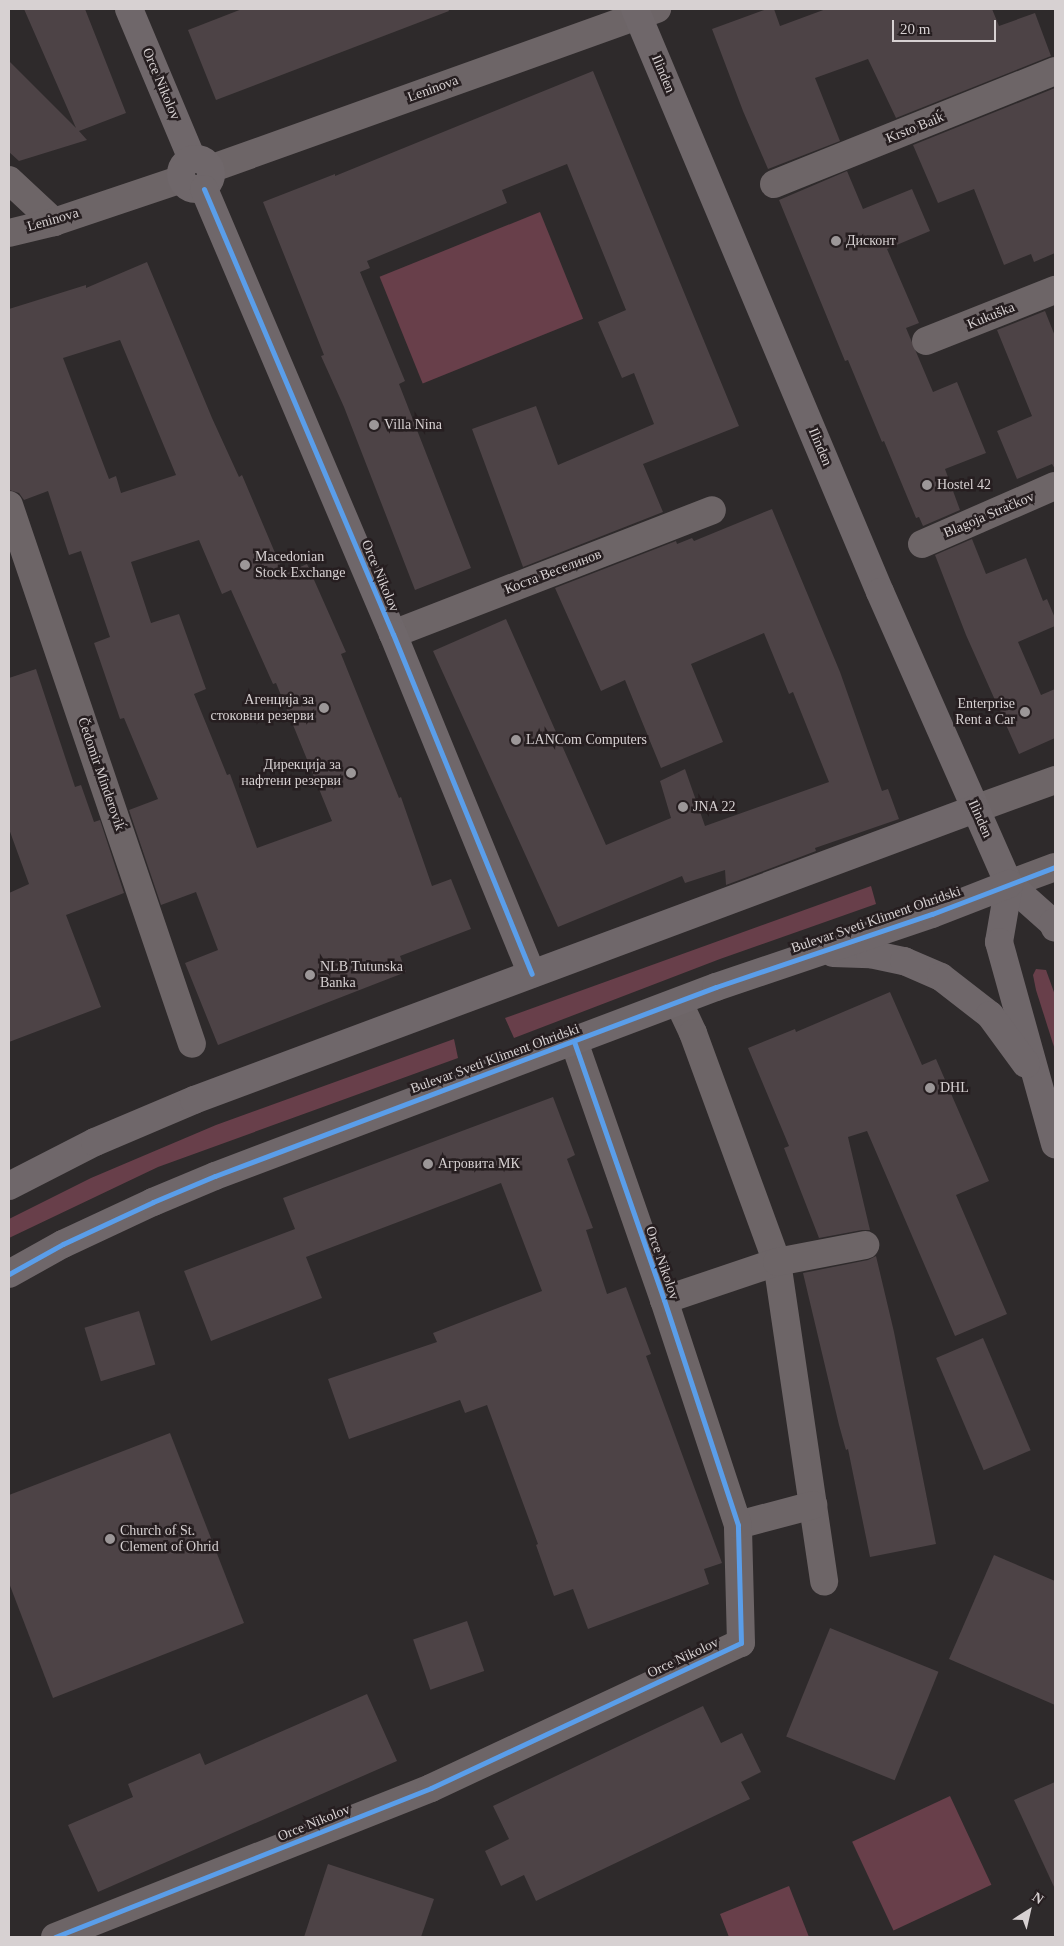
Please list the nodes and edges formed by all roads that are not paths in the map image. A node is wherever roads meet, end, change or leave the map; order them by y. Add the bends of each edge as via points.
1 (129, 9) edge
2 (644, 11) edge
3 (1055, 71) edge
4 (197, 174) junction
5 (9, 180) edge
6 (774, 184) dead end
7 (54, 222) junction
8 (9, 232) edge
9 (1055, 290) edge
10 (926, 342) dead end
11 (1055, 486) edge
12 (9, 505) edge
13 (712, 510) dead end
14 (922, 544) dead end
15 (393, 634) junction
16 (1055, 780) edge
17 (975, 808) junction
18 (1055, 867) edge
19 (1009, 884) junction
20 (1055, 928) edge
21 (817, 952) junction
22 (532, 974) junction
23 (680, 1003) junction
24 (574, 1042) junction
25 (192, 1044) dead end
26 (1035, 1077) junction
27 (1055, 1144) edge
28 (9, 1186) edge
29 (865, 1245) dead end
30 (777, 1262) junction
31 (9, 1274) edge
32 (664, 1300) junction
33 (814, 1505) junction
34 (738, 1525) junction
35 (824, 1582) dead end
36 (55, 1937) edge

1 - 4 street, Orce Nikolov
2 - 4 street, Leninova
2 - 17 street, Ilinden via 880,592
3 - 6 street, Krsto Baiḱ
4 - 7 street, Leninova
4 - 15 street, Orce Nikolov
5 - 7 street
7 - 8 street, Leninova
9 - 10 street, Kukuška
11 - 14 street, Blagoja Stračkov
12 - 25 street, Čedomir Minderoviḱ
13 - 15 street, Коста Веселинов
15 - 22 street, Orce Nikolov
16 - 17 street
17 - 19 street, Ilinden
17 - 22 street
18 - 19 street, Bulevar Sveti Kliment Ohridski
19 - 20 street, Ilinden
19 - 21 street, Bulevar Sveti Kliment Ohridski via 932,914
19 - 26 street via 999,942
21 - 23 street, Bulevar Sveti Kliment Ohridski
21 - 26 street via 870,954 895,959 941,977 990,1015
22 - 28 street via 194,1100 95,1142
23 - 24 street, Bulevar Sveti Kliment Ohridski
23 - 30 street
24 - 31 street, Bulevar Sveti Kliment Ohridski via 192,1185 63,1244
24 - 32 street, Orce Nikolov
26 - 27 street
29 - 30 street, Orce Nikolov
30 - 32 street, Orce Nikolov
30 - 33 street
32 - 34 street, Orce Nikolov
33 - 34 street
33 - 35 street
34 - 36 street, Orce Nikolov via 741,1643 416,1794

